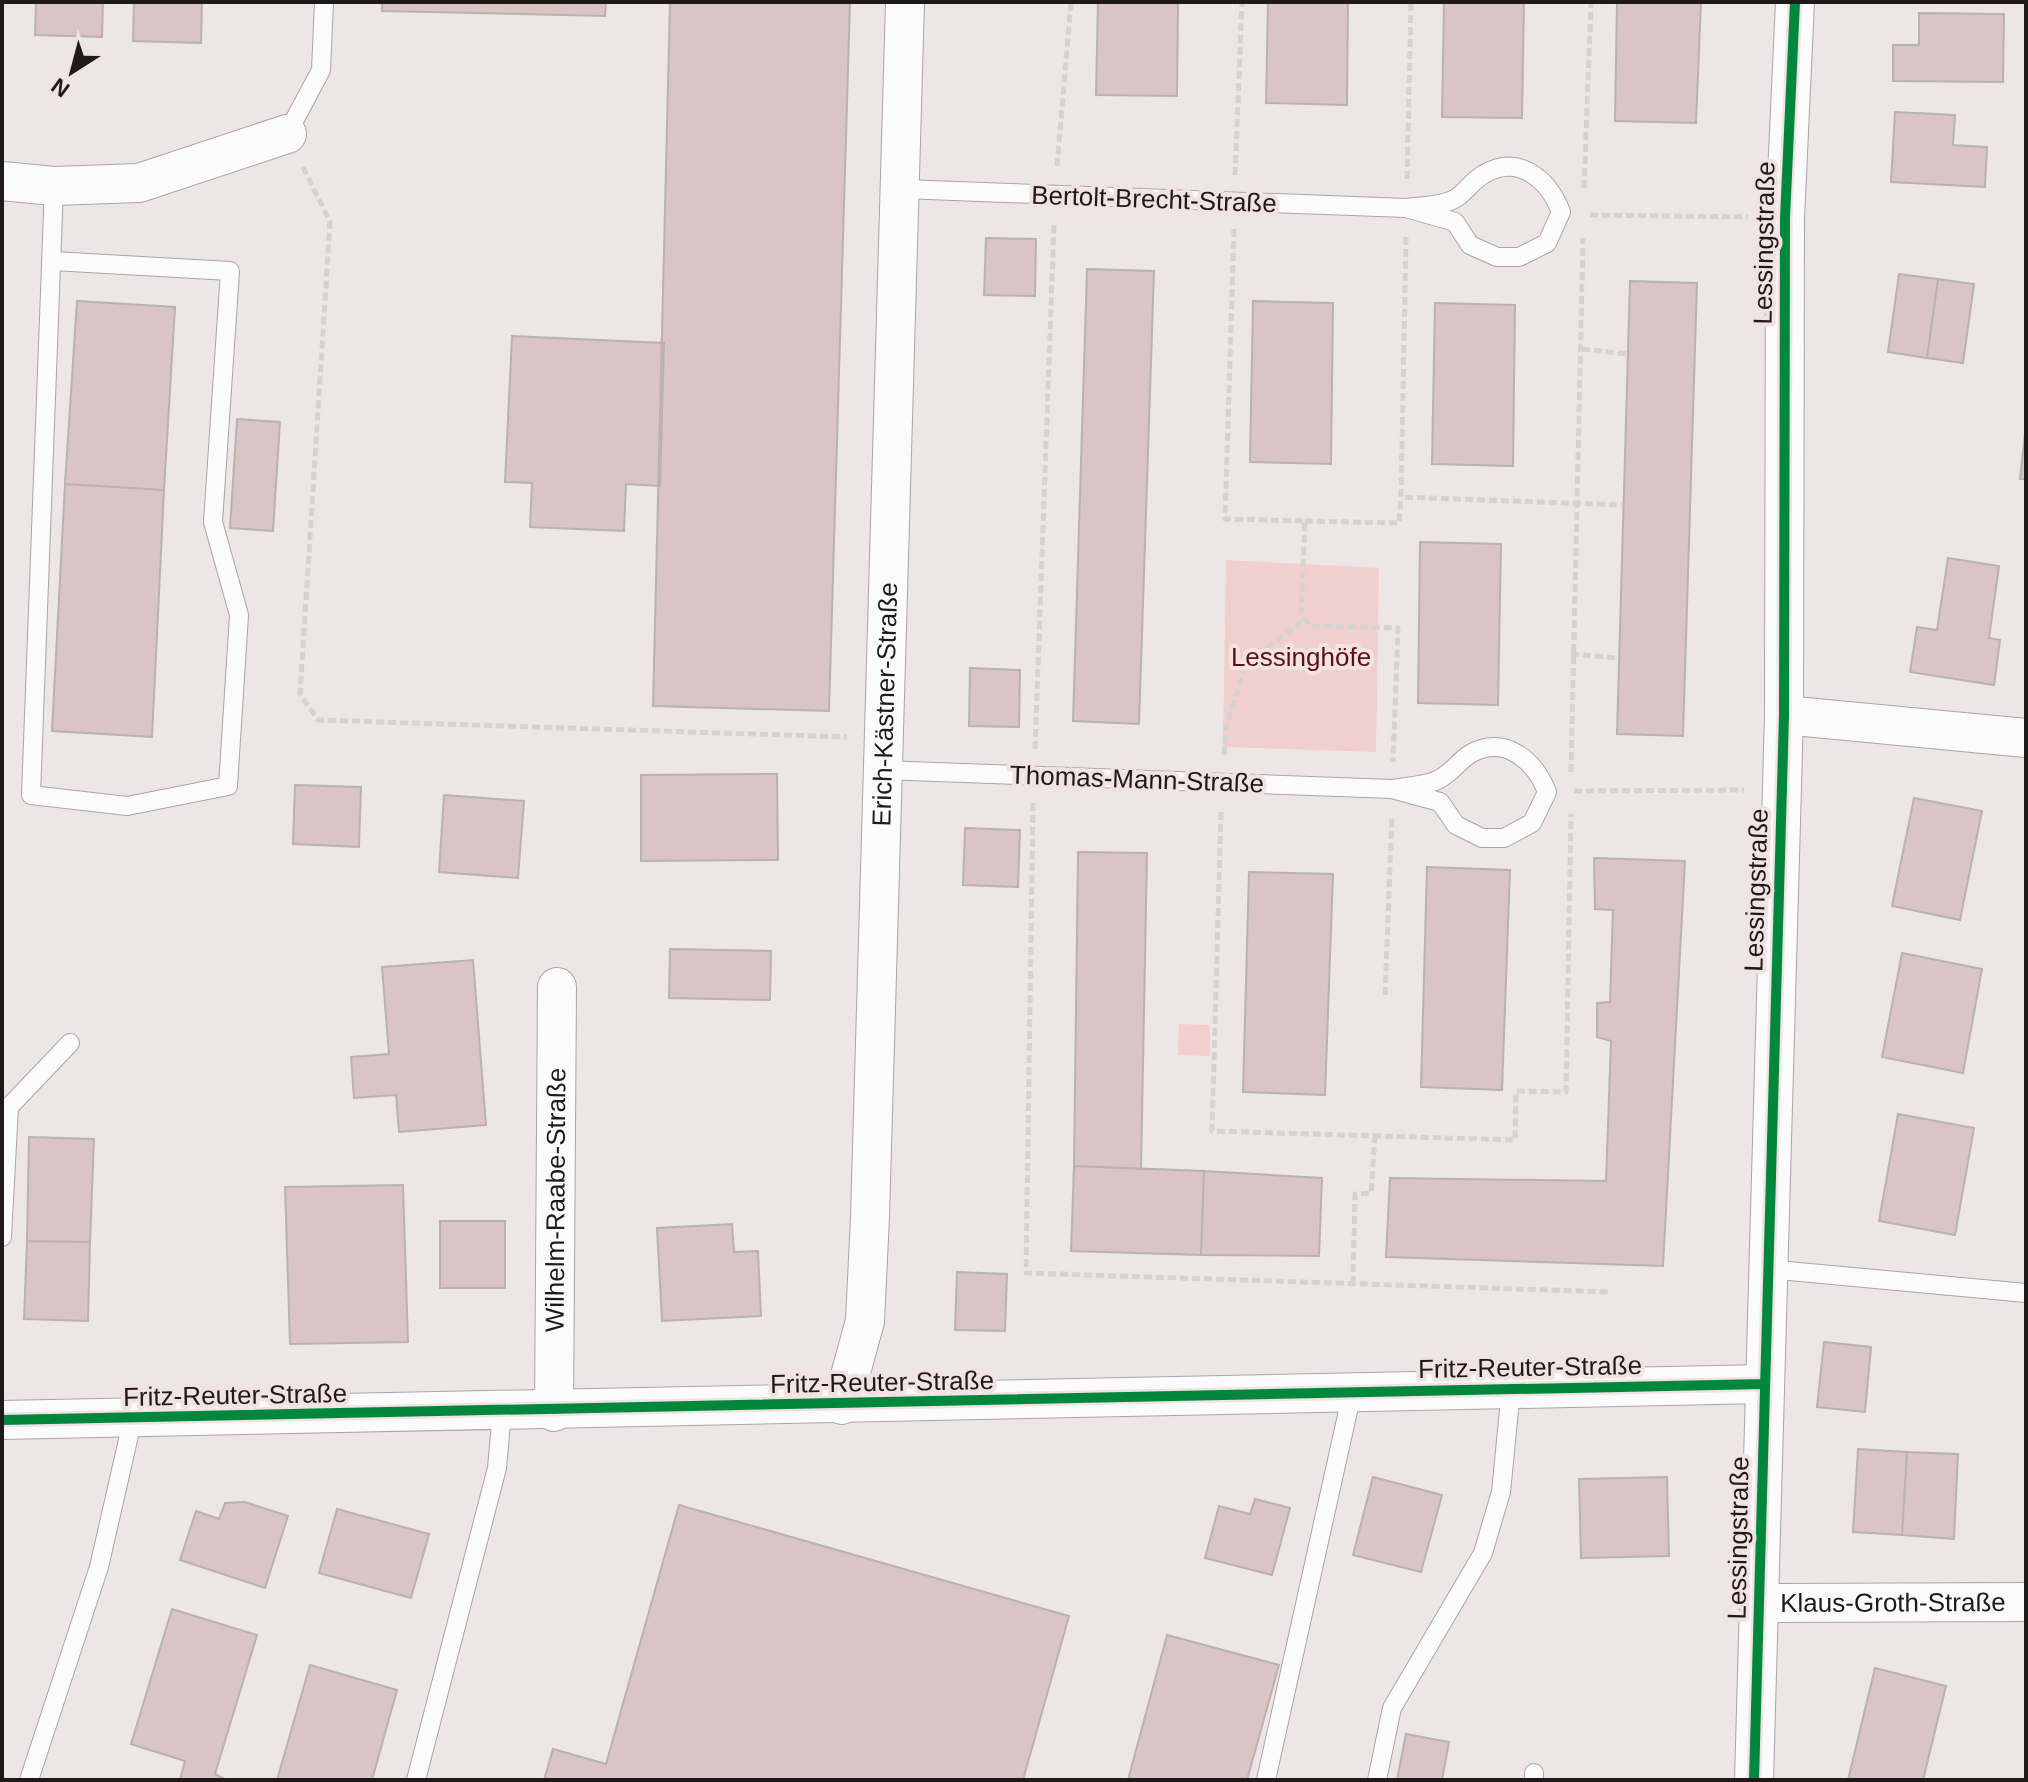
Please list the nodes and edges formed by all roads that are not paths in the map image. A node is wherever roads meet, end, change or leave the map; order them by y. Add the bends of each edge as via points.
1 (324, 2) edge
2 (905, 2) edge
3 (1795, 2) edge
4 (287, 134) joint
5 (2, 181) edge
6 (54, 186) junction
7 (902, 189) junction
8 (1406, 208) junction
9 (53, 261) junction
10 (1784, 715) junction
11 (2026, 738) edge
12 (882, 754) junction
13 (1392, 789) junction
14 (557, 987) dead end
15 (70, 1043) dead end
16 (2, 1237) edge
17 (1767, 1269) junction
18 (2026, 1293) edge
19 (1764, 1384) junction
20 (1511, 1390) junction
21 (1352, 1393) junction
22 (842, 1405) junction
23 (502, 1412) junction
24 (554, 1412) junction
25 (133, 1418) junction
26 (2, 1420) edge
27 (2026, 1602) edge
28 (1759, 1603) junction
29 (29, 1780) edge
30 (416, 1780) edge
31 (1266, 1780) edge
32 (1377, 1780) edge
33 (1754, 1780) edge

1 - 4 lane via 321,70
2 - 7 street, Erich-Kästner-Straße
3 - 10 street, Lessingstraße via 1785,218
4 - 6 street via 139,183
5 - 6 street
6 - 9 lane
7 - 8 lane, Bertolt-Brecht-Straße
7 - 12 street, Erich-Kästner-Straße
8 - 8 lane, Bertolt-Brecht-Straße via 1454,199 1488,171 1507,167 1533,171 1553,191 1561,212 1547,243 1519,257 1497,257 1470,245 1455,222
9 - 9 lane via 31,795 127,806 228,786 239,615 213,522 230,271
10 - 11 street
10 - 17 street, Lessingstraße
12 - 13 lane, Thomas-Mann-Straße via 1033,774
12 - 22 street, Erich-Kästner-Straße via 865,1321
13 - 13 lane, Thomas-Mann-Straße via 1440,780 1474,751 1493,747 1518,752 1539,771 1547,792 1532,823 1504,838 1482,838 1456,825 1440,802
14 - 24 street, Wilhelm-Raabe-Straße
15 - 16 lane via 9,1107
17 - 18 lane
17 - 19 street, Lessingstraße
19 - 20 street, Fritz-Reuter-Straße
19 - 28 street, Lessingstraße
20 - 21 street, Fritz-Reuter-Straße
20 - 32 lane via 1501,1492 1483,1553 1392,1708
21 - 22 street, Fritz-Reuter-Straße
21 - 31 lane
22 - 24 street, Fritz-Reuter-Straße
23 - 24 street, Fritz-Reuter-Straße
23 - 25 street, Fritz-Reuter-Straße
23 - 30 lane via 497,1468
25 - 26 street, Fritz-Reuter-Straße
25 - 29 lane via 99,1567
27 - 28 street, Klaus-Groth-Straße
28 - 33 street, Lessingstraße

